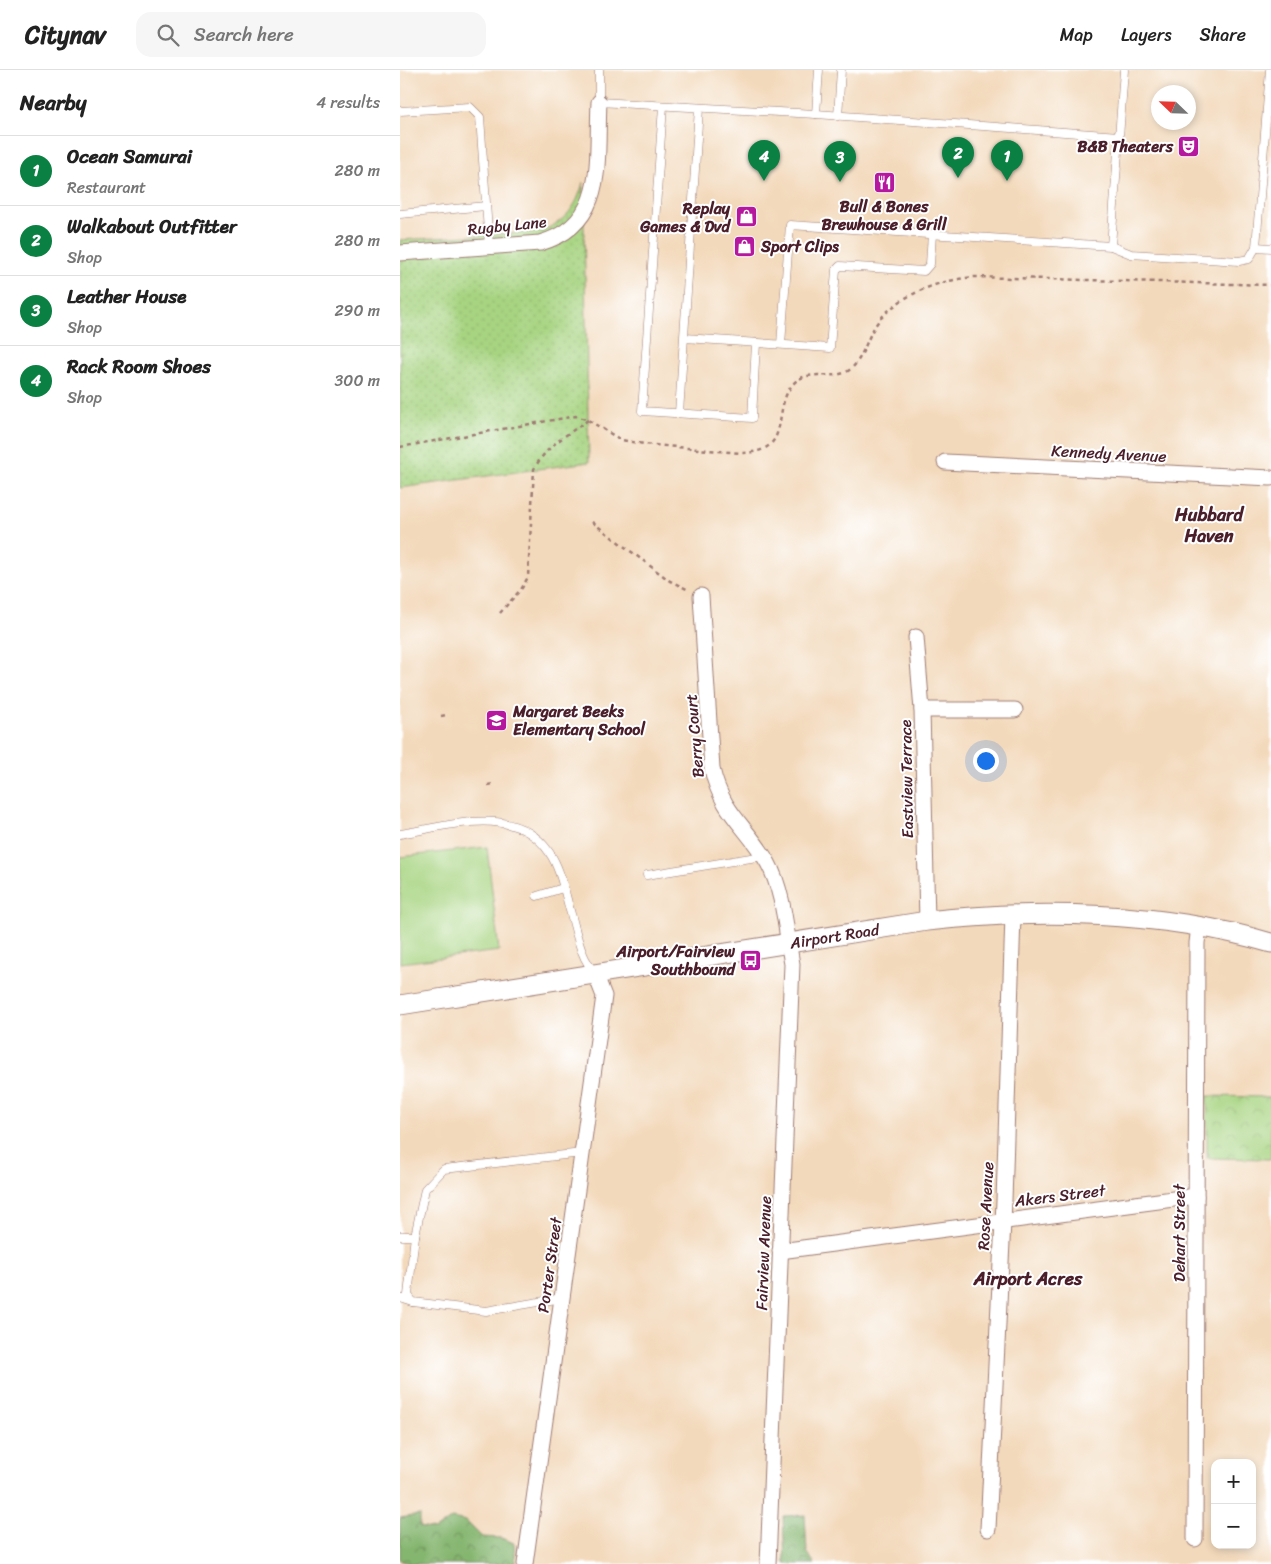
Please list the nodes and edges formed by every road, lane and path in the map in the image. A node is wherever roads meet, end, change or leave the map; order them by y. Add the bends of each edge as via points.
1 (599, 70) edge
2 (819, 70) edge
3 (841, 70) edge
4 (1124, 70) edge
5 (1270, 70) edge
6 (599, 102) junction
7 (663, 106) junction
8 (699, 108) junction
9 (400, 111) edge
10 (816, 114) junction
11 (838, 116) junction
12 (1119, 136) junction
13 (486, 206) junction
14 (400, 214) edge
15 (932, 234) junction
16 (489, 246) junction
17 (1111, 246) junction
18 (1256, 247) junction
19 (1271, 248) edge
20 (400, 253) edge
21 (1271, 285) edge
22 (685, 338) junction
23 (756, 343) junction
24 (782, 344) junction
25 (679, 413) junction
26 (588, 420) junction
27 (400, 447) edge
28 (945, 462) dead end
29 (1271, 478) edge
30 (592, 522) dead end
31 (701, 596) joint
32 (500, 613) dead end
33 (916, 637) dead end
34 (922, 710) junction
35 (1015, 710) dead end
36 (447, 715) dead end
37 (494, 715) dead end
38 (440, 716) dead end
39 (495, 725) dead end
40 (494, 784) dead end
41 (488, 785) dead end
42 (400, 834) edge
43 (763, 856) junction
44 (647, 875) dead end
45 (563, 888) junction
46 (537, 896) dead end
47 (1013, 914) junction
48 (927, 921) junction
49 (1199, 926) junction
50 (788, 943) junction
51 (1271, 943) edge
52 (595, 973) junction
53 (400, 1005) edge
54 (582, 1153) junction
55 (1196, 1196) junction
56 (1001, 1220) junction
57 (400, 1236) edge
58 (415, 1236) junction
59 (780, 1251) junction
60 (400, 1298) edge
61 (562, 1298) junction
62 (413, 1302) junction
63 (988, 1529) dead end
64 (1195, 1539) dead end
65 (526, 1564) edge
66 (768, 1564) edge

1 - 6 lane
2 - 10 lane
3 - 11 lane
4 - 12 lane
5 - 18 lane
6 - 7 lane
6 - 16 street, Rugby Lane via 595,189 589,206 576,224 554,239
7 - 8 lane
7 - 25 lane via 642,410
8 - 10 lane
8 - 22 lane
9 - 13 lane via 470,107 480,117
10 - 11 lane
11 - 12 lane
12 - 17 lane
13 - 14 lane
13 - 16 lane
15 - 17 lane
15 - 24 lane via 930,264 924,271 840,266 836,270 830,348
15 - 24 lane via 790,225
16 - 20 street, Rugby Lane
17 - 18 lane via 1131,254 1239,260 1248,258
18 - 19 lane
21 - 26 path via 958,278 902,300 876,325 855,366 848,371 837,376 813,375 795,382 785,400 778,432 765,449 740,453 644,444 621,440
22 - 23 lane
22 - 25 lane
23 - 24 lane
23 - 25 lane via 752,418
26 - 27 path via 576,416
26 - 32 path via 542,454 534,469 528,577
28 - 29 street, Kennedy Avenue
30 - 31 path via 670,580
31 - 43 street, Berry Court via 712,768 716,787 734,819
33 - 34 street, Eastview Terrace
34 - 35 street
34 - 48 street, Eastview Terrace
36 - 38 path
37 - 39 path
40 - 41 path
42 - 45 lane via 484,821 509,823 530,833 549,852
43 - 44 lane
43 - 50 street, Berry Court via 776,882
45 - 46 lane
45 - 52 lane via 584,959
47 - 48 street, Airport Road
47 - 49 street, Airport Road via 1130,919
47 - 56 street, Rose Avenue
48 - 50 street, Airport Road
49 - 51 street, Airport Road
49 - 55 street, Dehart Street
50 - 52 street, Airport Road
50 - 59 street, Fairview Avenue via 792,964
52 - 53 street, Airport Road
52 - 54 street, Porter Street via 604,996
54 - 58 lane via 444,1169 425,1189
54 - 61 street, Porter Street
55 - 56 street, Akers Street
55 - 64 street, Dehart Street
56 - 59 street, Akers Street
56 - 63 street, Rose Avenue
57 - 58 lane
58 - 62 lane via 408,1295
59 - 66 street, Fairview Avenue
60 - 62 lane
61 - 62 lane via 486,1311
61 - 65 street, Porter Street

